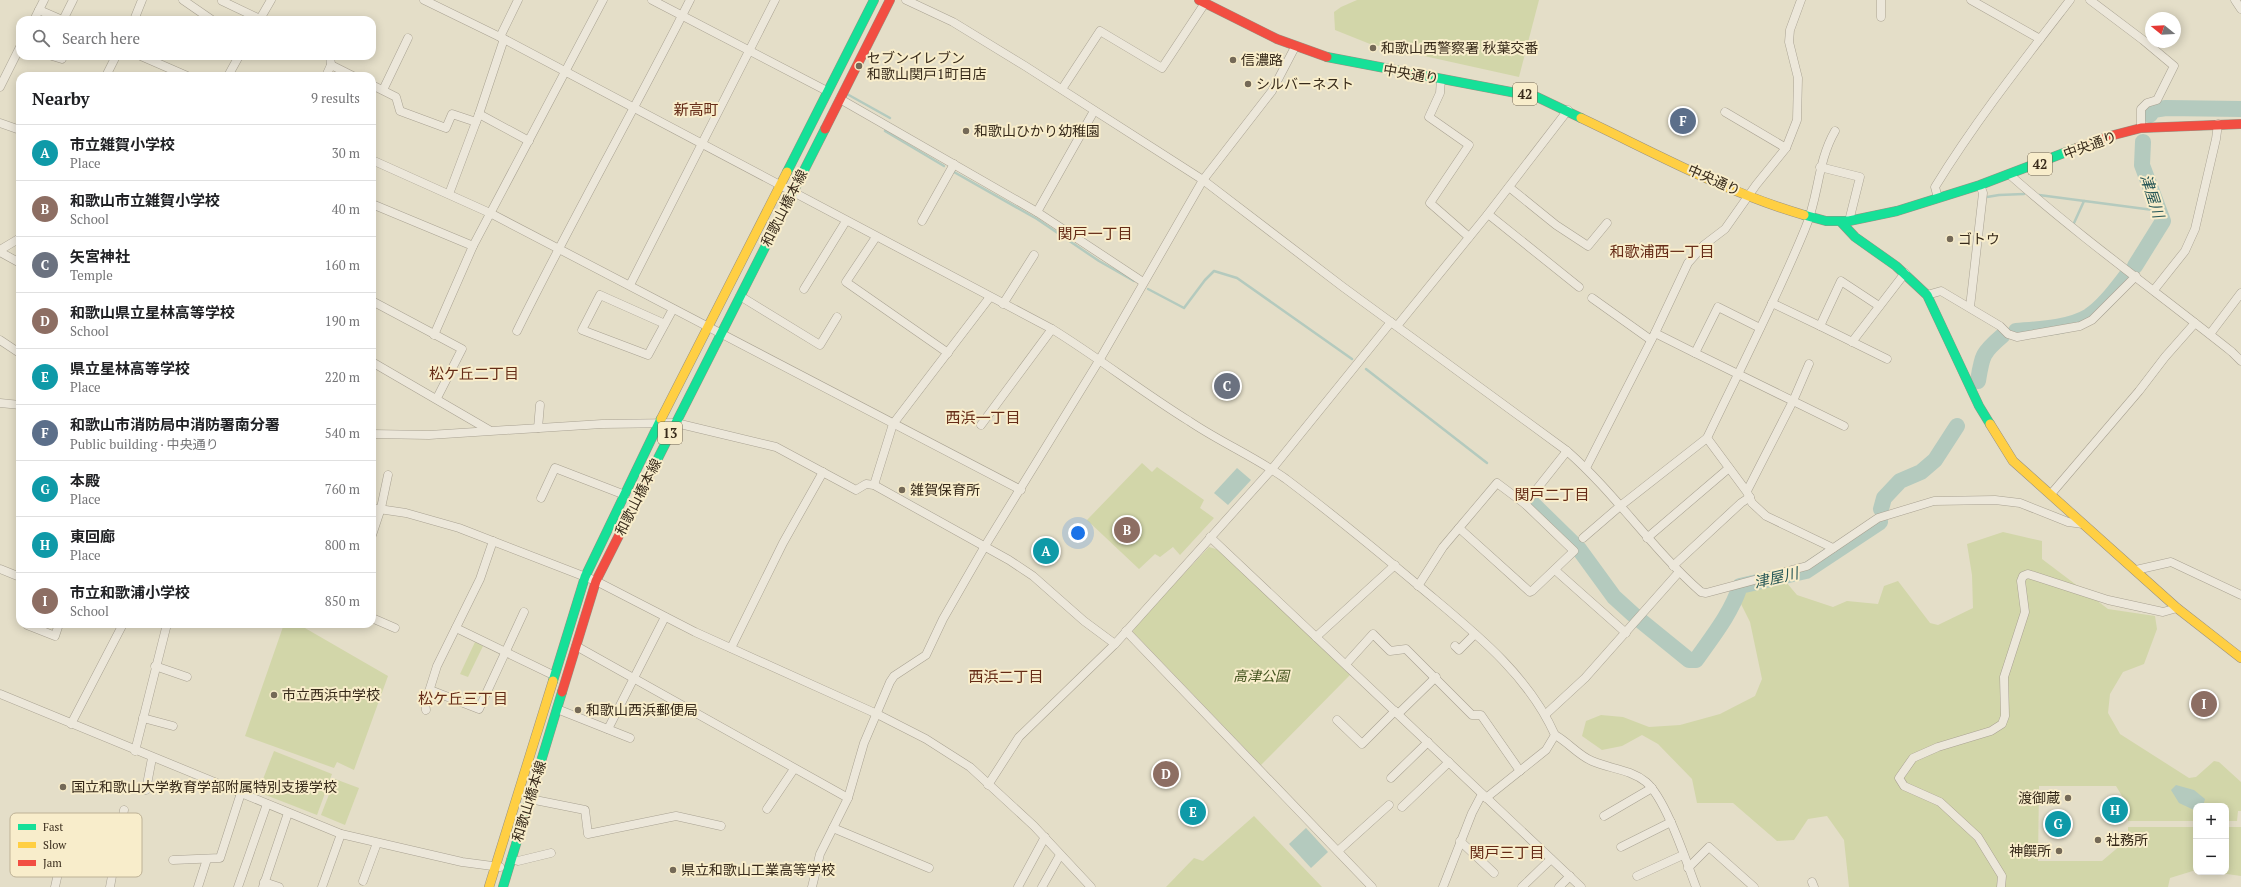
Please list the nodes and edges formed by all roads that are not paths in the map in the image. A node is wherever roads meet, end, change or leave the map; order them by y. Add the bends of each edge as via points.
1 (73, 0) edge
2 (142, 0) edge
3 (183, 0) edge
4 (271, 0) edge
5 (424, 0) edge
6 (518, 0) edge
7 (603, 0) edge
8 (652, 0) edge
9 (690, 0) edge
10 (775, 0) edge
11 (874, 0) edge
12 (890, 0) edge
13 (906, 0) edge
14 (1801, 0) edge
15 (1882, 0) edge
16 (1971, 0) edge
17 (2070, 0) edge
18 (2090, 0) edge
19 (2235, 0) edge
20 (42, 1) edge
21 (222, 1) dead end
22 (1202, 2) edge
23 (2241, 9) edge
24 (39, 10) junction
25 (36, 16) edge
26 (53, 16) edge
27 (65, 16) edge
28 (136, 16) edge
29 (206, 16) edge
30 (254, 16) edge
31 (262, 16) edge
32 (682, 16) junction
33 (1881, 17) dead end
34 (408, 38) dead end
35 (502, 38) junction
36 (2040, 39) junction
37 (1295, 47) junction
38 (750, 50) junction
39 (16, 55) edge
40 (114, 60) edge
41 (150, 60) edge
42 (237, 60) edge
43 (330, 60) edge
44 (331, 66) junction
45 (566, 71) junction
46 (108, 72) edge
47 (178, 72) edge
48 (230, 72) edge
49 (328, 72) edge
50 (344, 72) edge
51 (1441, 79) junction
52 (0, 87) edge
53 (376, 87) edge
54 (1062, 89) junction
55 (383, 90) junction
56 (827, 91) junction
57 (840, 99) junction
58 (634, 108) junction
59 (1568, 110) junction
60 (1094, 112) junction
61 (1725, 112) dead end
62 (477, 118) junction
63 (0, 123) edge
64 (2218, 124) junction
65 (2241, 124) edge
66 (2141, 128) junction
67 (16, 129) edge
68 (1834, 131) dead end
69 (529, 141) junction
70 (702, 144) junction
71 (1786, 148) junction
72 (376, 162) edge
73 (954, 164) junction
74 (1820, 167) junction
75 (2010, 175) junction
76 (1203, 180) junction
77 (781, 186) junction
78 (1980, 186) junction
79 (1509, 187) junction
80 (792, 192) junction
81 (449, 194) junction
82 (1749, 195) junction
83 (1938, 198) junction
84 (376, 206) edge
85 (1038, 212) junction
86 (490, 213) junction
87 (1488, 214) junction
88 (1810, 217) junction
89 (846, 221) junction
90 (922, 221) dead end
91 (1845, 222) junction
92 (1607, 223) dead end
93 (876, 237) junction
94 (1470, 237) junction
95 (16, 241) edge
96 (473, 246) junction
97 (558, 248) junction
98 (0, 251) edge
99 (1034, 255) dead end
100 (16, 261) edge
101 (1905, 273) junction
102 (2136, 276) junction
103 (1143, 282) junction
104 (630, 286) junction
105 (1579, 287) dead end
106 (804, 289) dead end
107 (2154, 290) junction
108 (2241, 293) edge
109 (1927, 294) junction
110 (740, 296) junction
111 (990, 297) junction
112 (1592, 298) dead end
113 (376, 303) edge
114 (1772, 303) junction
115 (1003, 304) junction
116 (1879, 306) junction
117 (1970, 307) junction
118 (674, 309) junction
119 (836, 317) dead end
120 (2195, 323) junction
121 (665, 324) junction
122 (1394, 324) junction
123 (1820, 326) junction
124 (709, 328) junction
125 (1052, 328) junction
126 (1760, 328) junction
127 (517, 331) dead end
128 (721, 334) junction
129 (2210, 334) junction
130 (434, 335) junction
131 (1653, 336) junction
132 (0, 340) edge
133 (1852, 342) junction
134 (16, 351) edge
135 (948, 352) junction
136 (1695, 353) junction
137 (1100, 359) junction
138 (1887, 359) dead end
139 (2241, 361) edge
140 (376, 364) edge
141 (1808, 364) dead end
142 (1738, 374) junction
143 (437, 398) junction
144 (1793, 401) junction
145 (0, 403) edge
146 (16, 404) edge
147 (540, 405) dead end
148 (676, 423) junction
149 (659, 424) junction
150 (893, 424) junction
151 (981, 425) dead end
152 (1844, 426) dead end
153 (538, 428) junction
154 (489, 430) junction
155 (376, 434) edge
156 (1707, 438) junction
157 (1567, 451) junction
158 (1586, 468) junction
159 (1729, 468) junction
160 (1272, 469) junction
161 (823, 472) junction
162 (388, 474) dead end
163 (874, 485) junction
164 (1021, 490) junction
165 (1748, 494) junction
166 (2051, 494) junction
167 (625, 495) junction
168 (541, 498) dead end
169 (1525, 504) junction
170 (1619, 507) junction
171 (376, 508) edge
172 (381, 508) junction
173 (376, 522) edge
174 (2084, 524) junction
175 (1459, 528) junction
176 (1210, 537) junction
177 (1583, 538) dead end
178 (1647, 538) junction
179 (493, 541) junction
180 (985, 546) junction
181 (1833, 548) junction
182 (1395, 565) junction
183 (1676, 569) junction
184 (0, 570) edge
185 (1555, 570) junction
186 (2136, 570) junction
187 (16, 576) edge
188 (585, 577) junction
189 (596, 581) junction
190 (1418, 586) junction
191 (2241, 595) edge
192 (2178, 608) junction
193 (524, 612) dead end
194 (665, 617) junction
195 (376, 620) edge
196 (35, 628) edge
197 (58, 628) edge
198 (121, 628) edge
199 (166, 628) edge
200 (395, 628) dead end
201 (456, 628) junction
202 (1126, 631) junction
203 (1626, 633) junction
204 (1475, 634) junction
205 (1316, 637) junction
206 (1115, 644) junction
207 (576, 646) junction
208 (1455, 646) dead end
209 (731, 648) junction
210 (506, 652) junction
211 (2241, 658) edge
212 (1346, 664) junction
213 (155, 666) junction
214 (553, 674) junction
215 (187, 677) dead end
216 (1436, 677) junction
217 (634, 678) junction
218 (430, 690) junction
219 (0, 694) edge
220 (557, 709) junction
221 (426, 710) dead end
222 (1397, 713) junction
223 (877, 714) junction
224 (1546, 714) junction
225 (143, 718) junction
226 (1337, 720) dead end
227 (71, 724) junction
228 (173, 726) dead end
229 (608, 729) junction
230 (1555, 734) junction
231 (630, 738) dead end
232 (1428, 742) junction
233 (135, 751) junction
234 (152, 758) junction
235 (1449, 762) junction
236 (794, 769) junction
237 (1520, 770) junction
238 (1391, 778) dead end
239 (988, 785) junction
240 (1652, 788) junction
241 (146, 790) dead end
242 (243, 792) junction
243 (1484, 796) junction
244 (848, 798) junction
245 (530, 799) junction
246 (267, 804) junction
247 (1389, 805) dead end
248 (1402, 807) dead end
249 (767, 809) dead end
250 (124, 810) dead end
251 (123, 813) edge
252 (288, 814) junction
253 (1604, 816) dead end
254 (1671, 822) junction
255 (721, 826) dead end
256 (833, 828) junction
257 (341, 834) junction
258 (1044, 837) junction
259 (1460, 842) junction
260 (377, 843) junction
261 (1621, 847) dead end
262 (1338, 851) junction
263 (551, 853) dead end
264 (1060, 855) junction
265 (1683, 855) junction
266 (207, 859) junction
267 (511, 859) junction
268 (1551, 859) junction
269 (174, 860) dead end
270 (496, 866) junction
271 (929, 868) dead end
272 (1688, 868) junction
273 (508, 869) junction
274 (1494, 873) dead end
275 (1570, 876) junction
276 (1637, 876) dead end
277 (57, 877) edge
278 (112, 877) edge
279 (363, 881) dead end
280 (264, 884) edge
281 (54, 887) edge
282 (110, 887) edge
283 (198, 887) edge
284 (238, 887) edge
285 (279, 887) edge
286 (322, 887) edge
287 (489, 887) edge
288 (503, 887) edge
289 (812, 887) edge
290 (1018, 887) edge
291 (1042, 887) edge
292 (1091, 887) edge
293 (1372, 887) edge
294 (1443, 887) edge
295 (1522, 887) edge
296 (1559, 887) edge
297 (1581, 887) edge
298 (1696, 887) edge
299 (1754, 887) edge
300 (2001, 887) edge

1 - 27 street
2 - 28 street
3 - 29 street
4 - 31 street
5 - 35 street
6 - 35 street
7 - 45 street
8 - 32 street
9 - 32 street
10 - 38 street
11 - 56 main road, 和歌山橋本線 / 13
12 - 57 main road, 和歌山橋本線 / 13
13 - 54 street via 953,22
14 - 71 street via 1790,30 1789,42 1798,78 1797,120
15 - 33 street
16 - 36 street
17 - 36 street
18 - 66 street via 2174,66 2157,100 2147,103 2141,109
19 - 23 street
20 - 24 street
21 - 30 street
22 - 37 main road, 中央通り / 42
22 - 54 street via 1162,68 1100,30
24 - 25 street
24 - 26 street
32 - 38 street
32 - 58 street
34 - 55 street
35 - 45 street
35 - 62 street
36 - 83 street via 1948,166 1935,187
37 - 51 main road, 中央通り / 42 via 1342,62
37 - 76 street via 1272,91
38 - 56 street
38 - 70 street
39 - 52 street
40 - 46 street
41 - 47 street
42 - 48 street
43 - 44 street
44 - 49 street
44 - 50 street
45 - 58 street
45 - 69 street
51 - 59 main road, 中央通り / 42 via 1537,97
51 - 94 street via 1440,93 1429,117 1469,145 1430,203
53 - 55 street
54 - 60 street
55 - 62 street via 396,97 400,111 446,128 452,114
56 - 77 main road, 和歌山橋本線 / 13
57 - 73 street
57 - 80 main road, 和歌山橋本線 / 13
58 - 70 street
58 - 97 street
59 - 79 street
59 - 82 main road, 中央通り / 42
60 - 76 street
60 - 85 street
61 - 71 street
62 - 69 street
62 - 81 street
63 - 67 street
64 - 65 main road, 中央通り / 42
64 - 66 main road, 中央通り / 42
64 - 107 street via 2195,229 2185,251
66 - 75 main road, 中央通り / 42 via 2110,136
68 - 74 street via 1826,146
69 - 86 street
70 - 77 street
70 - 104 street
71 - 82 street
72 - 81 street
73 - 85 street
73 - 90 street
74 - 88 street
74 - 91 street via 1860,177
75 - 78 main road, 中央通り / 42
75 - 102 street via 2052,212
76 - 103 street
76 - 122 street
77 - 80 street
77 - 124 main road, 和歌山橋本線 / 13
78 - 83 main road, 中央通り / 42
78 - 117 street via 1983,193
79 - 87 street
79 - 92 street via 1556,225 1588,246
80 - 89 street
80 - 110 main road, 和歌山橋本線 / 13
81 - 86 street
82 - 88 main road, 中央通り / 42
82 - 131 street via 1725,229 1704,245 1688,264
83 - 91 main road, 中央通り / 42 via 1897,211
84 - 96 street
85 - 103 street
86 - 96 street
86 - 97 street
87 - 94 street
87 - 105 street
88 - 91 main road, 中央通り / 42
88 - 114 street
89 - 93 street
89 - 106 street
91 - 101 main road via 1855,237
93 - 111 street
93 - 135 street via 846,282
94 - 122 street
95 - 98 street
96 - 130 street
97 - 104 street
97 - 127 street
98 - 100 street
99 - 115 street
101 - 109 main road
101 - 116 street
102 - 107 street
102 - 117 street via 2092,320 2080,326 2017,337 2008,334
103 - 137 street
104 - 118 street
107 - 120 street
108 - 129 street
109 - 117 street via 1941,291
109 - 166 main road via 1979,406 2013,461
110 - 119 street via 820,344
110 - 128 main road, 和歌山橋本線 / 13
111 - 115 street
111 - 135 street
112 - 131 street
113 - 130 street
114 - 123 street
114 - 126 street
115 - 125 street
116 - 123 street via 1841,281
116 - 133 street
118 - 121 street
118 - 124 street
120 - 129 street
120 - 166 street
121 - 121 street via 648,355 582,330 600,295
122 - 157 street
122 - 160 street
123 - 133 street
124 - 128 street
124 - 149 main road, 和歌山橋本線 / 13
125 - 137 street
125 - 151 street
126 - 136 street via 1718,307
126 - 142 street
128 - 148 main road, 和歌山橋本線 / 13
128 - 150 street
129 - 139 street
130 - 143 street via 462,349
131 - 136 street
131 - 158 street
132 - 134 street
133 - 138 street
135 - 150 street
136 - 142 street
137 - 160 street via 1188,421
137 - 164 street
140 - 143 street
141 - 144 street
142 - 144 street
142 - 156 street
143 - 154 street
144 - 152 street
144 - 165 street
145 - 146 street
147 - 153 street
148 - 149 street
148 - 161 street via 776,447
148 - 189 main road, 和歌山橋本線 / 13
149 - 153 street
149 - 167 main road, 和歌山橋本線 / 13
150 - 163 street
150 - 164 street
153 - 154 street
154 - 155 street via 429,435
156 - 159 street
156 - 170 street
157 - 158 street
157 - 169 street
158 - 170 street
159 - 165 street
159 - 178 street
160 - 176 street
160 - 182 street
161 - 163 street via 856,490 866,484
161 - 209 street via 783,542
162 - 172 street
163 - 180 street
164 - 180 street
165 - 181 street via 1752,504 1766,516
165 - 183 street
166 - 174 main road
167 - 168 street via 555,468
167 - 188 main road, 和歌山橋本線 / 13
169 - 175 street via 1497,483
169 - 185 street via 1574,551
170 - 177 street
170 - 178 street
171 - 172 street
172 - 173 street
172 - 179 street via 459,528
174 - 181 street via 2068,522 2020,502 1934,501 1878,518
174 - 186 main road
175 - 185 street via 1530,592
175 - 190 street via 1443,547
176 - 202 street
176 - 205 street
178 - 183 street
179 - 188 street
179 - 201 street via 480,579
180 - 206 street via 1033,576 1084,621
180 - 223 street via 943,619 926,655 894,676
181 - 183 street via 1807,566 1706,593 1701,592
182 - 190 street
182 - 205 street
183 - 203 street
184 - 187 street
185 - 203 street
186 - 191 street via 2171,562
186 - 192 main road
188 - 189 street
188 - 214 main road, 和歌山橋本線 / 13
189 - 194 street
189 - 207 main road, 和歌山橋本線 / 13
190 - 204 street
192 - 211 main road
192 - 300 street via 2163,612 2108,600 2028,574 2023,576 2021,581 2025,612 2004,677 2005,716 2002,724 1991,731 1938,747 1913,758 1899,778 1904,786 1940,802 1978,837 2002,876
193 - 210 street
194 - 209 street
194 - 217 street
195 - 200 street
196 - 197 street via 55,636
198 - 227 street
199 - 213 street
201 - 210 street
201 - 218 street
202 - 206 street
202 - 262 street
203 - 224 street via 1585,678
204 - 208 street via 1459,650
204 - 224 street via 1503,660
205 - 212 street
206 - 239 street via 1019,737
207 - 217 street
207 - 220 main road, 和歌山橋本線 / 13
209 - 223 street
210 - 214 street
210 - 218 street via 479,709
212 - 216 street via 1373,634 1390,651 1406,649
212 - 222 street
213 - 215 street
213 - 225 street
214 - 270 main road, 和歌山橋本線 / 13
216 - 222 street
216 - 237 street via 1472,715 1481,715
217 - 229 street
217 - 236 street
218 - 221 street via 425,704
219 - 227 street
220 - 229 street
220 - 245 main road, 和歌山橋本線 / 13
222 - 226 street via 1362,744
222 - 232 street
223 - 239 street via 926,739 970,767
223 - 244 street via 864,743
224 - 230 street
225 - 228 street
225 - 233 street
227 - 233 street
229 - 231 street
230 - 237 street via 1546,750
230 - 240 street via 1572,745 1582,756 1593,762 1632,773
232 - 235 street
232 - 238 street
233 - 234 street
234 - 241 street
234 - 242 street
235 - 243 street
235 - 248 street
236 - 244 street
236 - 249 street
237 - 243 street
239 - 258 street
240 - 253 street
240 - 254 street
242 - 246 street
242 - 266 street via 220,858
243 - 259 street
243 - 268 street
244 - 256 street
245 - 255 street via 585,810 588,834 676,816
245 - 267 main road, 和歌山橋本線 / 13
246 - 252 street
246 - 284 street
247 - 262 street
250 - 251 street
252 - 257 street
252 - 280 street
254 - 261 street
254 - 265 street
256 - 271 street
256 - 289 street via 820,854
257 - 260 street
257 - 286 street
258 - 264 street
258 - 290 street
259 - 274 street
259 - 294 street
260 - 270 street via 462,862
260 - 279 street
262 - 293 street
263 - 267 street via 518,861
264 - 291 street
264 - 292 street
265 - 272 street
265 - 276 street
266 - 269 street
266 - 283 street
267 - 273 main road, 和歌山橋本線 / 13
268 - 275 street
268 - 295 street
270 - 273 street
270 - 287 main road, 和歌山橋本線 / 13
272 - 298 street
272 - 299 street via 1709,847
273 - 288 main road, 和歌山橋本線 / 13
275 - 296 street
275 - 297 street
277 - 281 street
278 - 282 street
280 - 285 street

